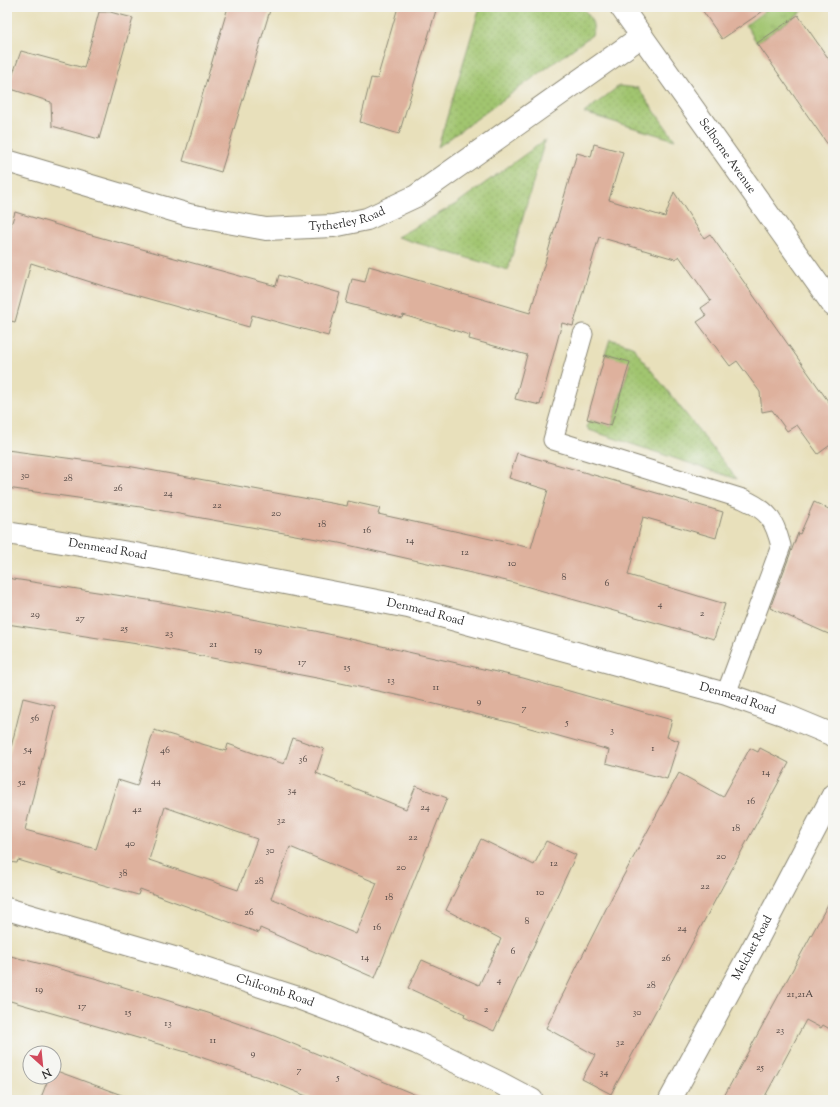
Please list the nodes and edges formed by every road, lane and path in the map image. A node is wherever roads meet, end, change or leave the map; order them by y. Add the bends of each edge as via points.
1 (621, 7) edge
2 (642, 36) junction
3 (7, 161) edge
4 (833, 305) edge
5 (583, 334) dead end
6 (7, 534) edge
7 (726, 694) junction
8 (833, 735) edge
9 (833, 795) edge
10 (7, 909) edge
11 (532, 1100) edge
12 (670, 1100) edge

1 - 2 street, Selborne Avenue
2 - 3 street, Tytherley Road via 416,196 367,219 333,226 266,229 189,215
2 - 4 street, Selborne Avenue
5 - 7 lane via 553,440 743,499 761,508 775,526 780,546
6 - 7 street, Denmead Road via 135,554 408,607
7 - 8 street, Denmead Road
9 - 12 street, Melchet Road
10 - 11 street, Chilcomb Road via 301,998 417,1043

